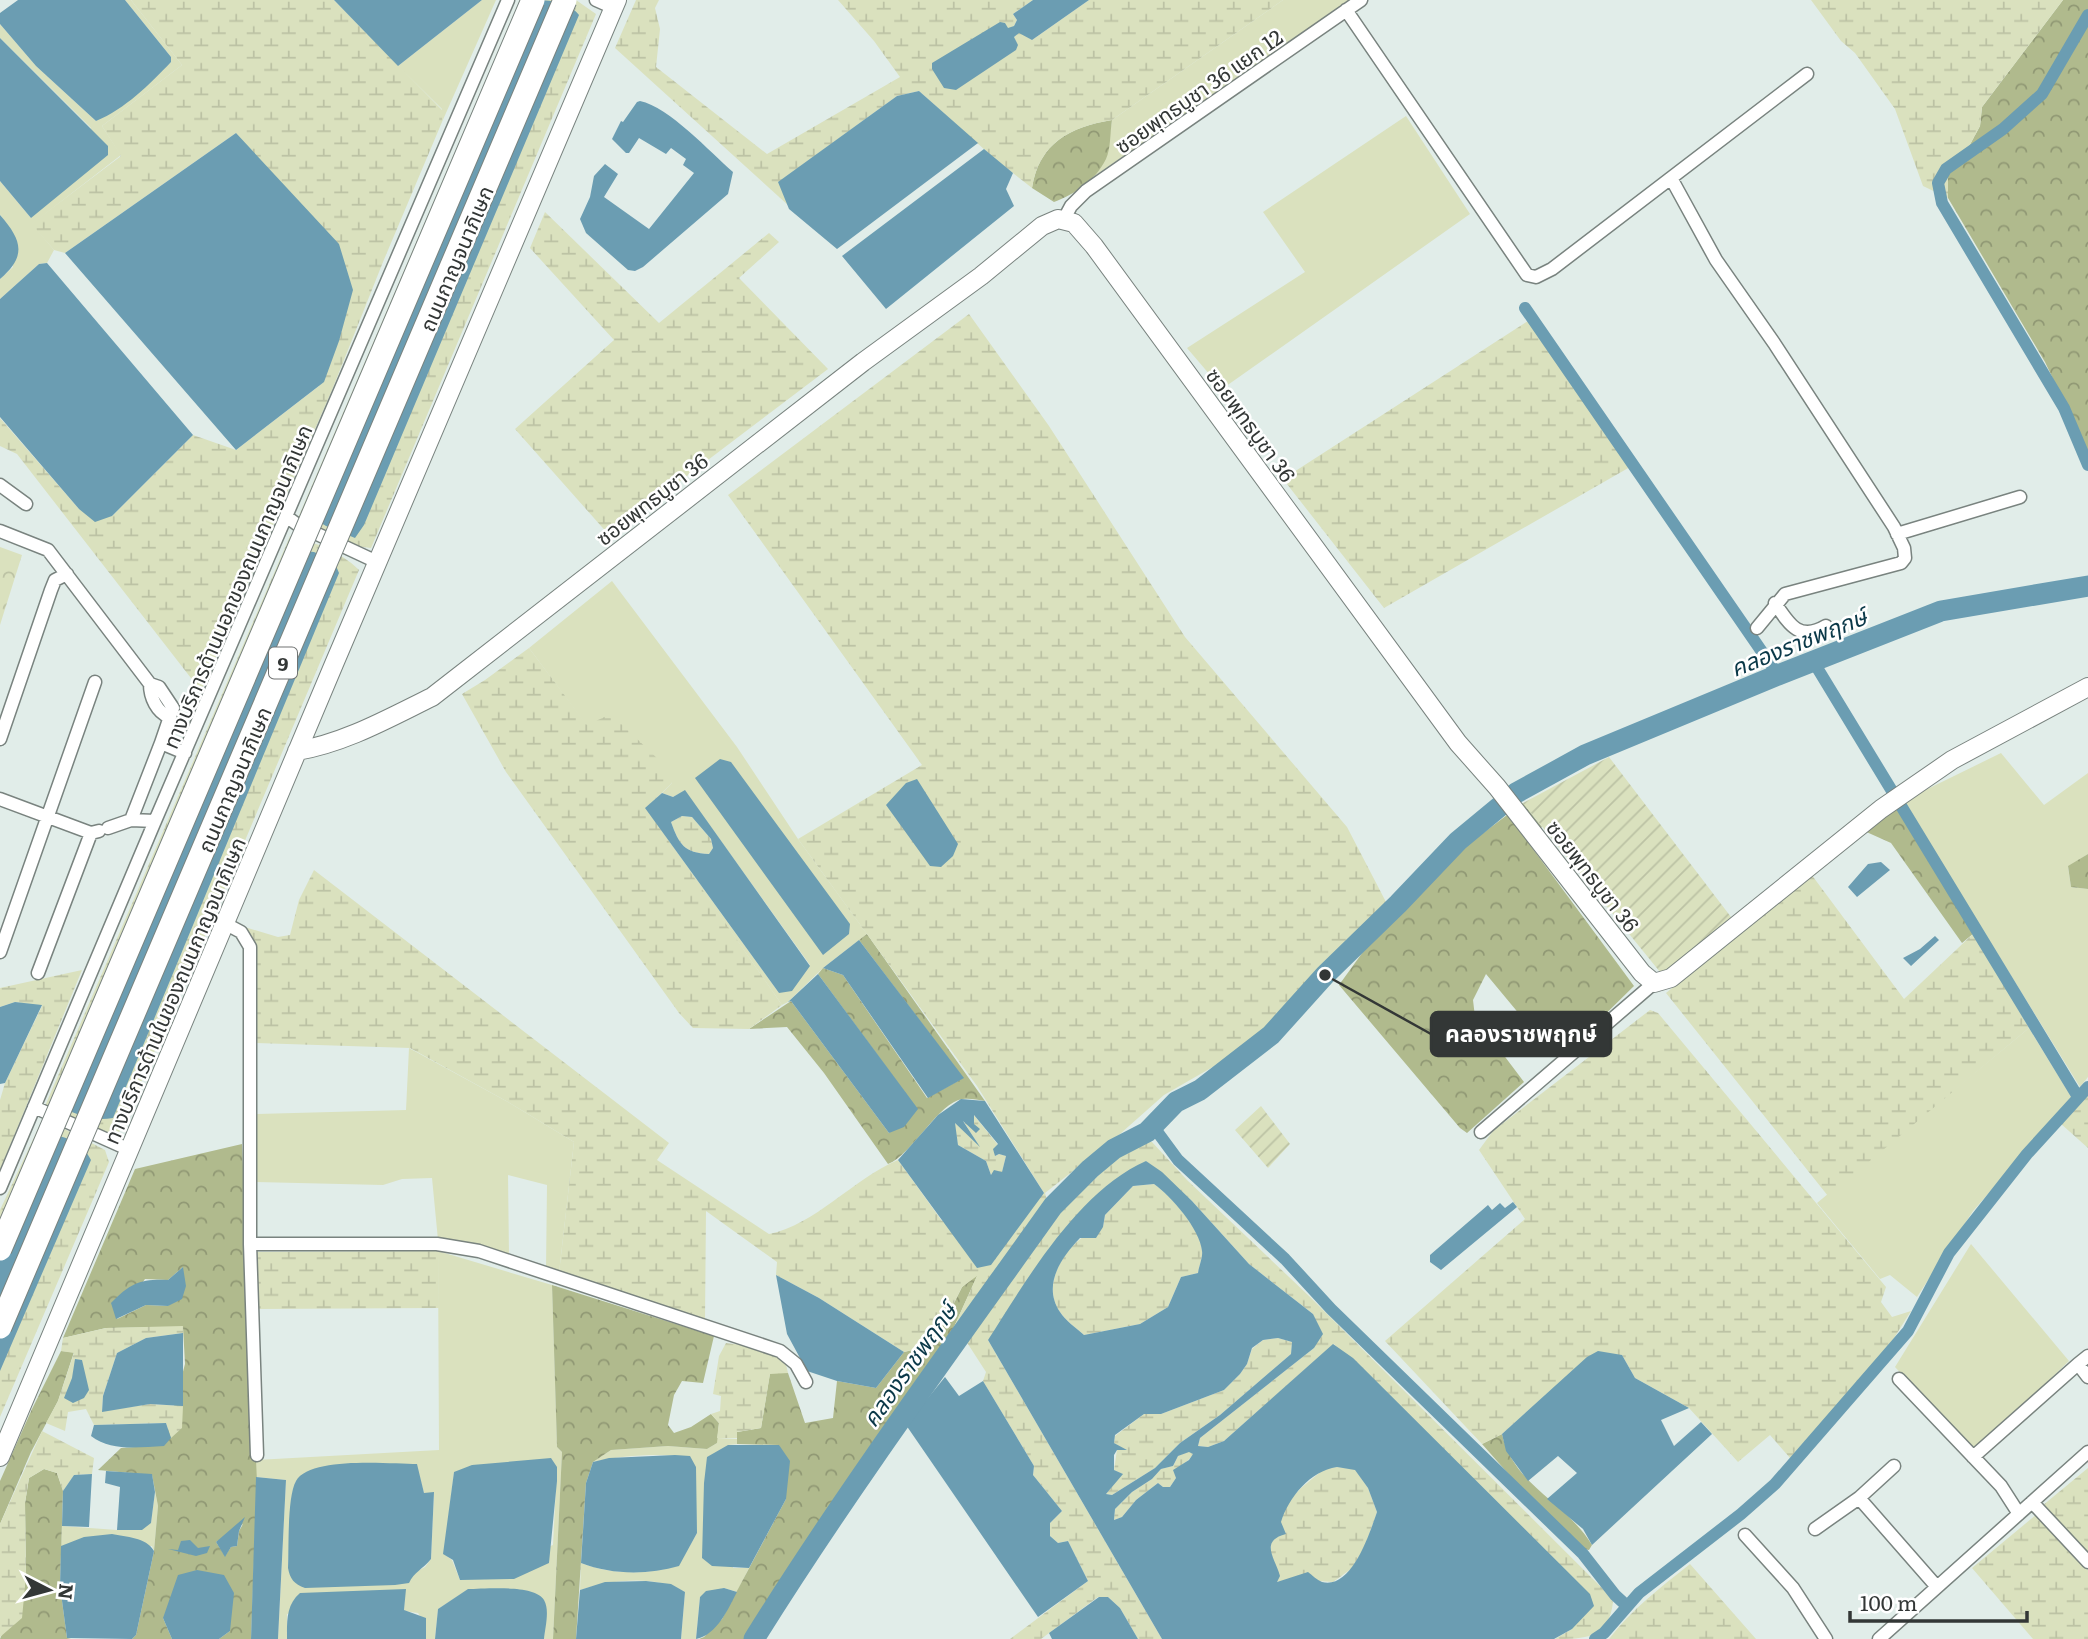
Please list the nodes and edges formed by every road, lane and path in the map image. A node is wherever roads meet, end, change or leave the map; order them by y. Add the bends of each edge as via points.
1 (508, 0) edge
2 (533, 0) edge
3 (565, 0) edge
4 (596, 0) edge
5 (1361, 0) edge
6 (616, 4) edge
7 (1346, 10) junction
8 (1807, 74) dead end
9 (1671, 178) junction
10 (1064, 219) junction
11 (0, 485) edge
12 (2020, 497) dead end
13 (26, 504) dead end
14 (286, 517) junction
15 (0, 531) edge
16 (1898, 534) junction
17 (377, 562) junction
18 (66, 574) junction
19 (1775, 603) junction
20 (1826, 626) dead end
21 (1757, 628) dead end
22 (95, 682) dead end
23 (2088, 687) edge
24 (0, 739) edge
25 (161, 743) junction
26 (297, 751) junction
27 (185, 752) junction
28 (0, 799) edge
29 (48, 816) junction
30 (131, 820) junction
31 (155, 821) junction
32 (100, 831) junction
33 (226, 924) junction
34 (0, 953) edge
35 (38, 973) dead end
36 (1654, 983) junction
37 (34, 1107) junction
38 (1481, 1132) dead end
39 (130, 1150) junction
40 (0, 1188) edge
41 (250, 1244) junction
42 (0, 1249) edge
43 (0, 1327) edge
44 (2083, 1360) edge
45 (2088, 1377) edge
46 (1899, 1378) dead end
47 (806, 1382) dead end
48 (2088, 1452) edge
49 (257, 1455) dead end
50 (0, 1457) edge
51 (1973, 1457) junction
52 (1894, 1466) dead end
53 (1858, 1498) junction
54 (2032, 1502) junction
55 (2019, 1514) junction
56 (1815, 1529) dead end
57 (1745, 1535) dead end
58 (2088, 1562) edge
59 (1937, 1587) junction
60 (1826, 1639) edge
61 (1879, 1639) edge

1 - 14 street, ทางบริการด้านนอกของถนนกาญจนาภิเษก
2 - 42 highway, ถนนกาญจนาภิเษก / 9, bridge
3 - 43 highway, ถนนกาญจนาภิเษก / 9, bridge
4 - 6 street
5 - 7 street, ซอยพุทธบูชา 36 แยก 12
6 - 17 street, ทางบริการด้านในของถนนกาญจนาภิเษก
7 - 9 street via 1527,275 1542,276 1552,270
7 - 10 street, ซอยพุทธบูชา 36 แยก 12 via 1086,191
8 - 9 street
9 - 16 street via 1716,260
10 - 26 street, ซอยพุทธบูชา 36 via 1042,226 432,697 365,730
10 - 36 street, ซอยพุทธบูชา 36 via 1074,223 1094,246 1458,743
11 - 13 street
12 - 16 street
14 - 17 street
14 - 27 street, ทางบริการด้านนอกของถนนกาญจนาภิเษก
15 - 18 street via 48,550
16 - 19 street via 1904,548 1901,563 1796,590
17 - 26 street, ทางบริการด้านในของถนนกาญจนาภิเษก
18 - 24 street via 55,580
18 - 25 street via 150,684 150,695 162,714 169,717
19 - 20 street via 1798,631 1817,632
19 - 21 street
22 - 29 street
23 - 36 street via 1952,760 1881,809 1671,978
25 - 27 street
25 - 30 street
26 - 33 street, ทางบริการด้านในของถนนกาญจนาภิเษก
27 - 31 street, ทางบริการด้านนอกของถนนกาญจนาภิเษก
28 - 29 street
29 - 32 street
29 - 34 street
30 - 31 street
30 - 32 street
31 - 37 street, ทางบริการด้านนอกของถนนกาญจนาภิเษก
32 - 35 street
33 - 39 street, ทางบริการด้านในของถนนกาญจนาภิเษก
33 - 41 street via 241,932 250,947
36 - 38 street
37 - 39 street
37 - 40 street, ทางบริการด้านนอกของถนนกาญจนาภิเษก
39 - 50 street, ทางบริการด้านในของถนนกาญจนาภิเษก
41 - 47 street via 468,1248 780,1351 796,1364
41 - 49 street
44 - 45 street
44 - 51 street
46 - 51 street
48 - 54 street
51 - 55 street via 2001,1486
52 - 53 street
53 - 56 street
53 - 59 street
54 - 55 street
54 - 58 street
55 - 59 street
57 - 60 street via 1793,1588
59 - 61 street

